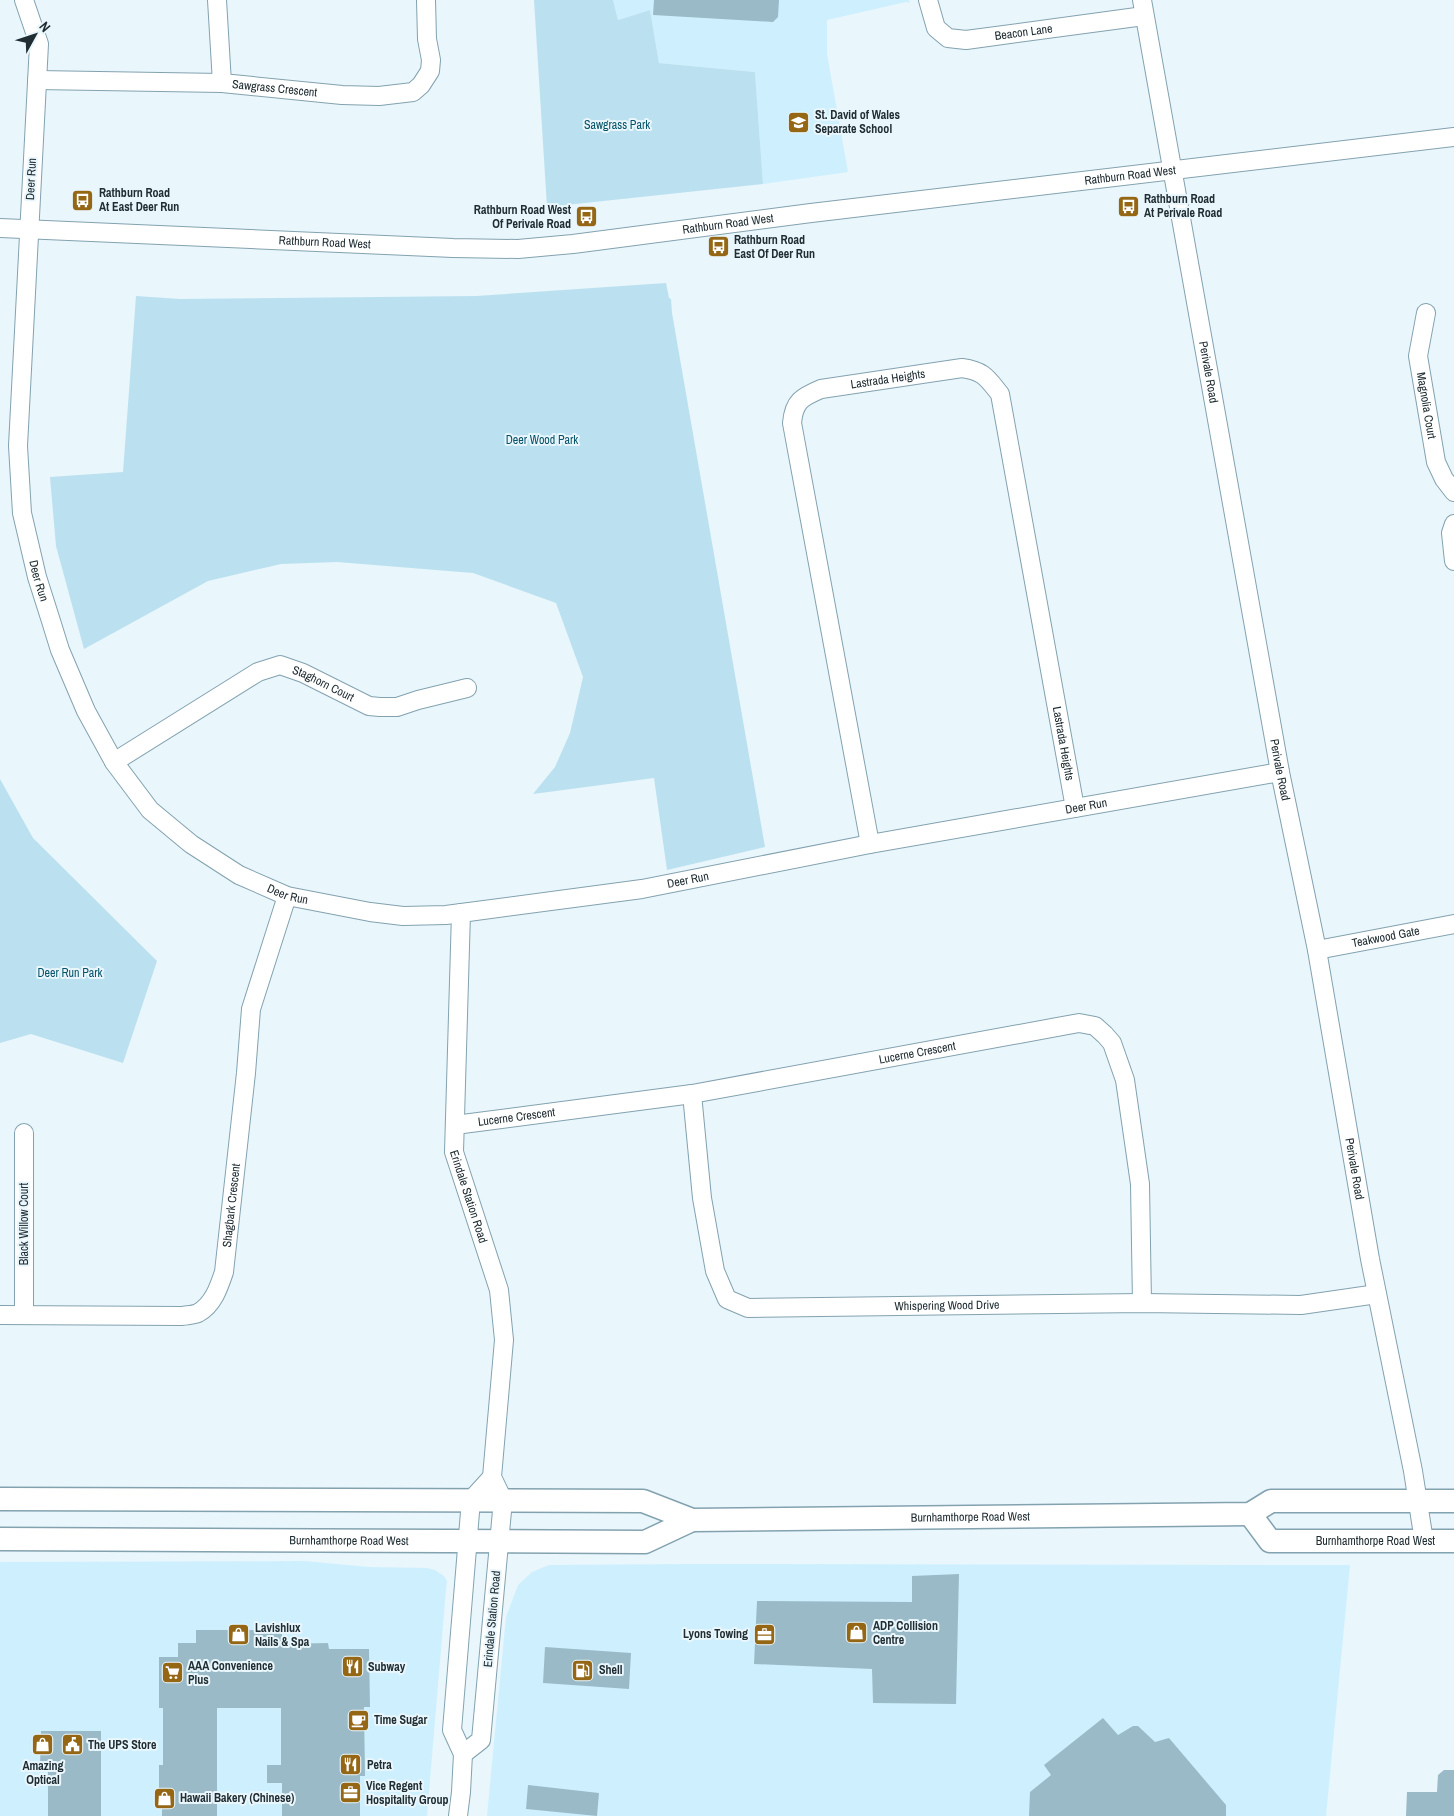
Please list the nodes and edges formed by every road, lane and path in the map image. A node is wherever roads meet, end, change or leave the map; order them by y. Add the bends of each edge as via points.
1 (24, 0) edge
2 (217, 0) edge
3 (426, 0) edge
4 (928, 0) edge
5 (1143, 8) edge
6 (37, 80) junction
7 (222, 83) junction
8 (1454, 137) edge
9 (1173, 170) junction
10 (0, 228) edge
11 (28, 230) junction
12 (1426, 313) dead end
13 (1454, 492) edge
14 (1454, 524) edge
15 (1454, 561) edge
16 (467, 688) dead end
17 (114, 762) junction
18 (1280, 772) junction
19 (1075, 808) junction
20 (870, 844) junction
21 (287, 896) junction
22 (460, 913) junction
23 (1454, 924) edge
24 (1317, 950) junction
25 (692, 1094) junction
26 (455, 1125) junction
27 (24, 1133) dead end
28 (1377, 1294) junction
29 (1142, 1303) junction
30 (0, 1314) edge
31 (24, 1314) junction
32 (492, 1477) junction
33 (0, 1499) edge
34 (471, 1500) junction
35 (503, 1500) junction
36 (1418, 1501) junction
37 (1454, 1501) edge
38 (1250, 1514) junction
39 (692, 1520) junction
40 (0, 1539) edge
41 (1424, 1540) junction
42 (1454, 1541) edge
43 (468, 1543) junction
44 (499, 1543) junction
45 (463, 1754) junction
46 (458, 1816) edge

1 - 6 street, Deer Run via 39,44
2 - 7 street
3 - 7 street, Sawgrass Crescent via 430,71 413,92 379,96 342,95
4 - 5 street, Beacon Lane via 936,28 948,38 966,40
5 - 9 street, Perivale Road
6 - 7 street, Sawgrass Crescent
6 - 11 street, Deer Run
8 - 9 street, Rathburn Road West
9 - 11 street, Rathburn Road West via 518,249
9 - 18 street, Perivale Road
10 - 11 street, Rathburn Road West
11 - 17 street, Deer Run via 18,446 22,513 60,650 86,712
12 - 13 street, Magnolia Court via 1418,356 1436,462
14 - 15 street via 1451,533
16 - 17 street, Staghorn Court via 397,707 370,706 280,665 258,672
17 - 21 street, Deer Run via 150,810 191,844 239,875
18 - 19 street, Deer Run
18 - 24 street, Perivale Road
19 - 20 street, Deer Run
19 - 20 street, Lastrada Heights via 1000,394 977,370 962,368 821,389 804,396 794,408 792,423
20 - 22 street, Deer Run via 642,889
21 - 22 street, Deer Run via 336,907 403,916
21 - 31 street, Shagbark Crescent via 251,1009 224,1272 208,1306 197,1314 182,1316
22 - 26 street, Erindale Station Road
23 - 24 street, Teakwood Gate
24 - 28 street, Perivale Road
25 - 26 street, Lucerne Crescent
25 - 29 street, Whispering Wood Drive via 704,1207 715,1272 727,1298 748,1308
25 - 29 street, Lucerne Crescent via 1079,1023 1095,1026 1112,1043 1125,1080 1140,1184
26 - 32 street, Erindale Station Road via 454,1152 500,1298 504,1340
27 - 31 street, Black Willow Court
28 - 29 street, Whispering Wood Drive via 1301,1305
28 - 36 street, Perivale Road
30 - 31 street, Shagbark Crescent
32 - 34 street
32 - 35 street
33 - 34 main road, Burnhamthorpe Road West
34 - 35 main road, Burnhamthorpe Road West
34 - 43 street
35 - 39 main road, Burnhamthorpe Road West via 643,1501
35 - 44 street, Erindale Station Road
36 - 37 main road
36 - 38 main road via 1271,1501
36 - 41 street, Perivale Road
38 - 39 main road, Burnhamthorpe Road West
38 - 41 main road, Burnhamthorpe Road West via 1270,1541
39 - 44 main road, Burnhamthorpe Road West via 645,1542
40 - 43 main road, Burnhamthorpe Road West
41 - 42 main road, Burnhamthorpe Road West
43 - 44 main road, Burnhamthorpe Road West
43 - 45 street via 452,1730
44 - 45 street, Erindale Station Road via 481,1740
45 - 46 street

